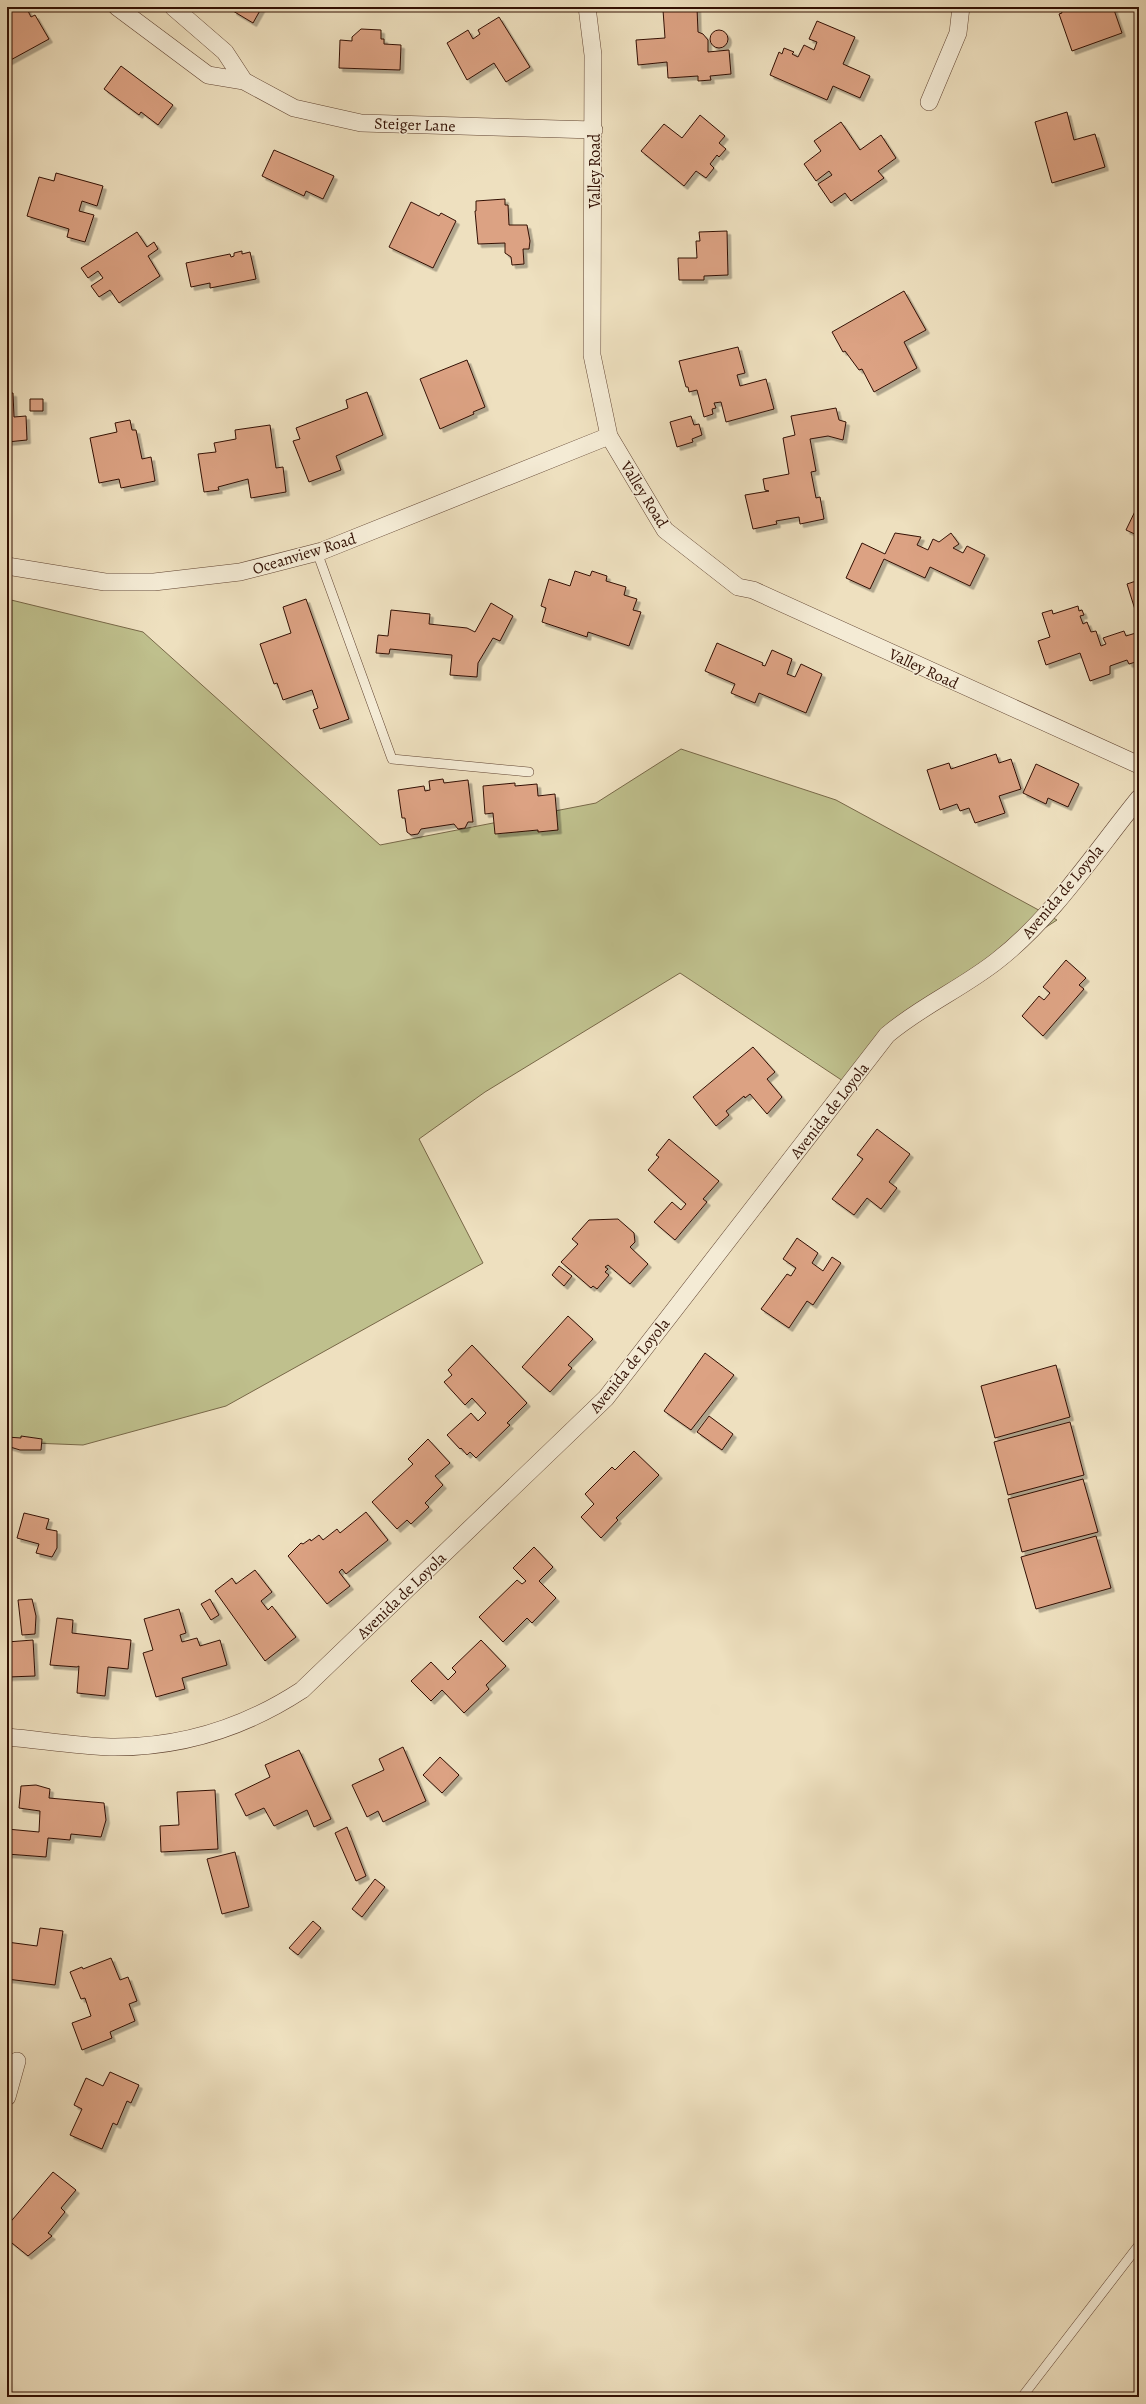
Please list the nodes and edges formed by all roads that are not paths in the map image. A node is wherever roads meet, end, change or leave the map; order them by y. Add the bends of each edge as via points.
1 (117, 7) edge
2 (173, 7) edge
3 (587, 7) edge
4 (961, 7) edge
5 (244, 80) junction
6 (929, 102) dead end
7 (594, 130) junction
8 (609, 436) junction
9 (317, 552) junction
10 (7, 566) edge
11 (1139, 765) edge
12 (529, 772) dead end
13 (1139, 798) edge
14 (7, 1737) edge
15 (17, 2060) dead end
16 (7, 2097) edge
17 (1139, 2245) edge
18 (1022, 2397) edge

1 - 5 street, Steiger Lane via 208,75
2 - 5 street, Steiger Lane via 225,52
3 - 7 street, Valley Road via 593,55
4 - 6 street via 958,33
5 - 7 street, Steiger Lane via 294,108 361,123
7 - 8 street, Valley Road via 592,355
8 - 9 street, Oceanview Road
8 - 11 street, Valley Road via 665,530 738,587 753,590
9 - 10 street, Oceanview Road via 240,572 154,582 105,582
9 - 12 lane via 392,759
13 - 14 street, Avenida de Loyola via 1034,929 997,961 908,1017 887,1035 606,1398 302,1690 278,1706 212,1734 174,1742 110,1746
15 - 16 street
17 - 18 lane

